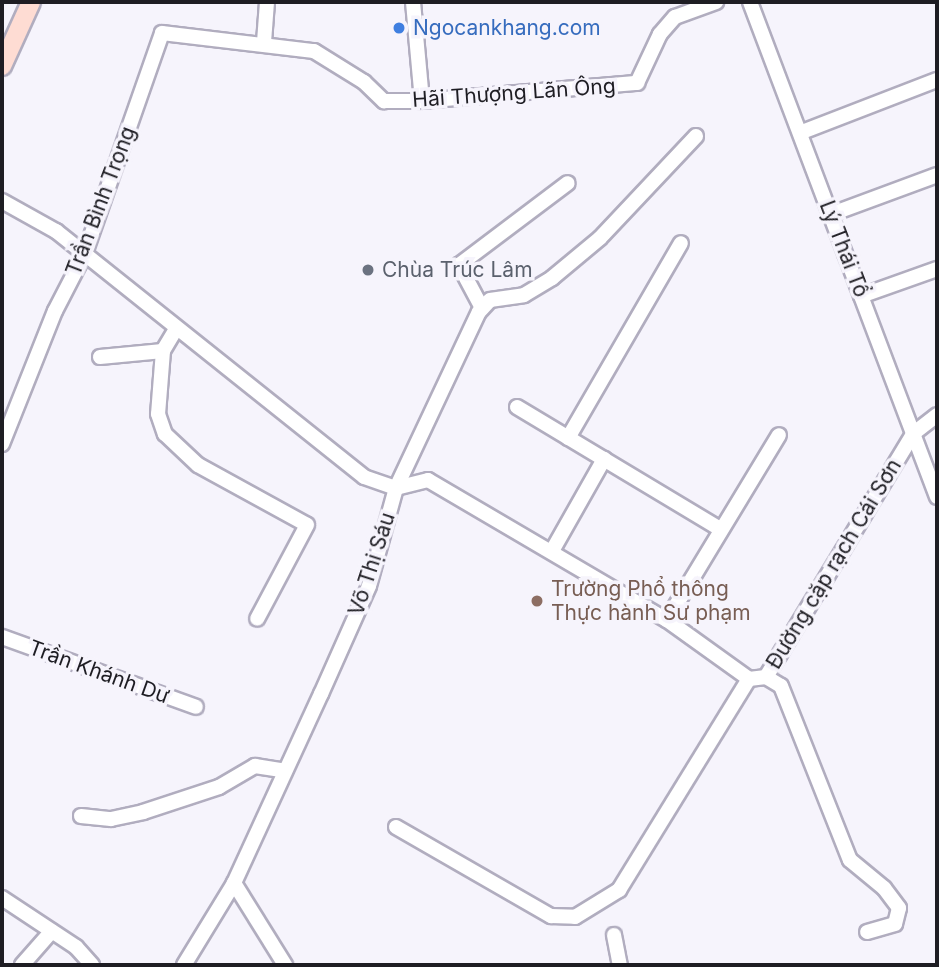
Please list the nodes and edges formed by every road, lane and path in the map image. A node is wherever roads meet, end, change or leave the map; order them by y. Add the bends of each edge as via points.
1 (31, 2) edge
2 (267, 2) edge
3 (413, 2) edge
4 (716, 2) edge
5 (750, 2) edge
6 (162, 33) joint
7 (264, 42) junction
8 (2, 65) edge
9 (937, 80) edge
10 (422, 101) junction
11 (802, 132) junction
12 (695, 136) dead end
13 (937, 175) edge
14 (568, 183) dead end
15 (2, 201) edge
16 (830, 215) junction
17 (681, 243) dead end
18 (85, 253) junction
19 (937, 269) edge
20 (861, 296) junction
21 (482, 308) junction
22 (176, 329) junction
23 (163, 351) junction
24 (100, 357) dead end
25 (517, 407) dead end
26 (937, 415) edge
27 (914, 433) junction
28 (779, 435) dead end
29 (568, 438) junction
30 (3, 439) edge
31 (604, 459) junction
32 (396, 488) junction
33 (937, 497) edge
34 (720, 529) junction
35 (552, 551) junction
36 (257, 618) dead end
37 (667, 620) junction
38 (2, 637) edge
39 (766, 677) junction
40 (749, 679) junction
41 (196, 707) dead end
42 (285, 771) junction
43 (81, 816) dead end
44 (396, 827) dead end
45 (234, 883) junction
46 (2, 898) edge
47 (52, 931) junction
48 (867, 932) dead end
49 (614, 935) dead end
50 (22, 965) edge
51 (92, 965) edge
52 (184, 965) edge
53 (285, 965) edge
54 (620, 965) edge

1 - 8 main road
2 - 7 street
3 - 10 street
4 - 10 street, Hãi Thượng Lãn Ông via 675,17 660,34 637,83
5 - 11 street, Lý Thái Tổ
6 - 7 street, Hãi Thượng Lãn Ông
6 - 18 street, Trần Bình Trọng
7 - 10 street, Hãi Thượng Lãn Ông via 314,51 364,82 384,101
9 - 11 street
11 - 16 street, Lý Thái Tổ
12 - 21 street via 600,238 552,278 524,295 490,300
13 - 16 street
14 - 21 street via 459,265
15 - 18 street, Võ Thị Sáu
16 - 20 street, Lý Thái Tổ
17 - 29 street
18 - 22 street, Võ Thị Sáu
18 - 30 street, Trần Bình Trọng via 55,311
19 - 20 street
20 - 27 street, Lý Thái Tổ
21 - 32 street
22 - 23 street
22 - 32 street, Võ Thị Sáu via 364,477
23 - 24 street
23 - 36 street via 158,414 165,434 198,464 307,525
25 - 29 street
26 - 27 street, Đường cặp rạch Cái Sơn
27 - 33 street, Lý Thái Tổ
27 - 39 street, Đường cặp rạch Cái Sơn
28 - 34 street
29 - 31 street
31 - 34 street
31 - 35 street
32 - 35 street, Đường cặp rạch Cái Sơn via 428,480
32 - 42 street, Võ Thị Sáu via 369,586
34 - 37 street
35 - 37 street, Đường cặp rạch Cái Sơn
37 - 40 street, Đường cặp rạch Cái Sơn
38 - 41 street, Trần Khánh Dư
39 - 40 street, Đường cặp rạch Cái Sơn
39 - 48 street via 781,686 850,860 884,888 899,908 895,923
40 - 44 street via 619,890 575,917 551,916
42 - 43 street via 256,766 219,787 143,812 111,819
42 - 45 street, Võ Thị Sáu
45 - 52 street, Võ Thị Sáu
45 - 53 street
46 - 47 street
47 - 50 street
47 - 51 street
49 - 54 street

